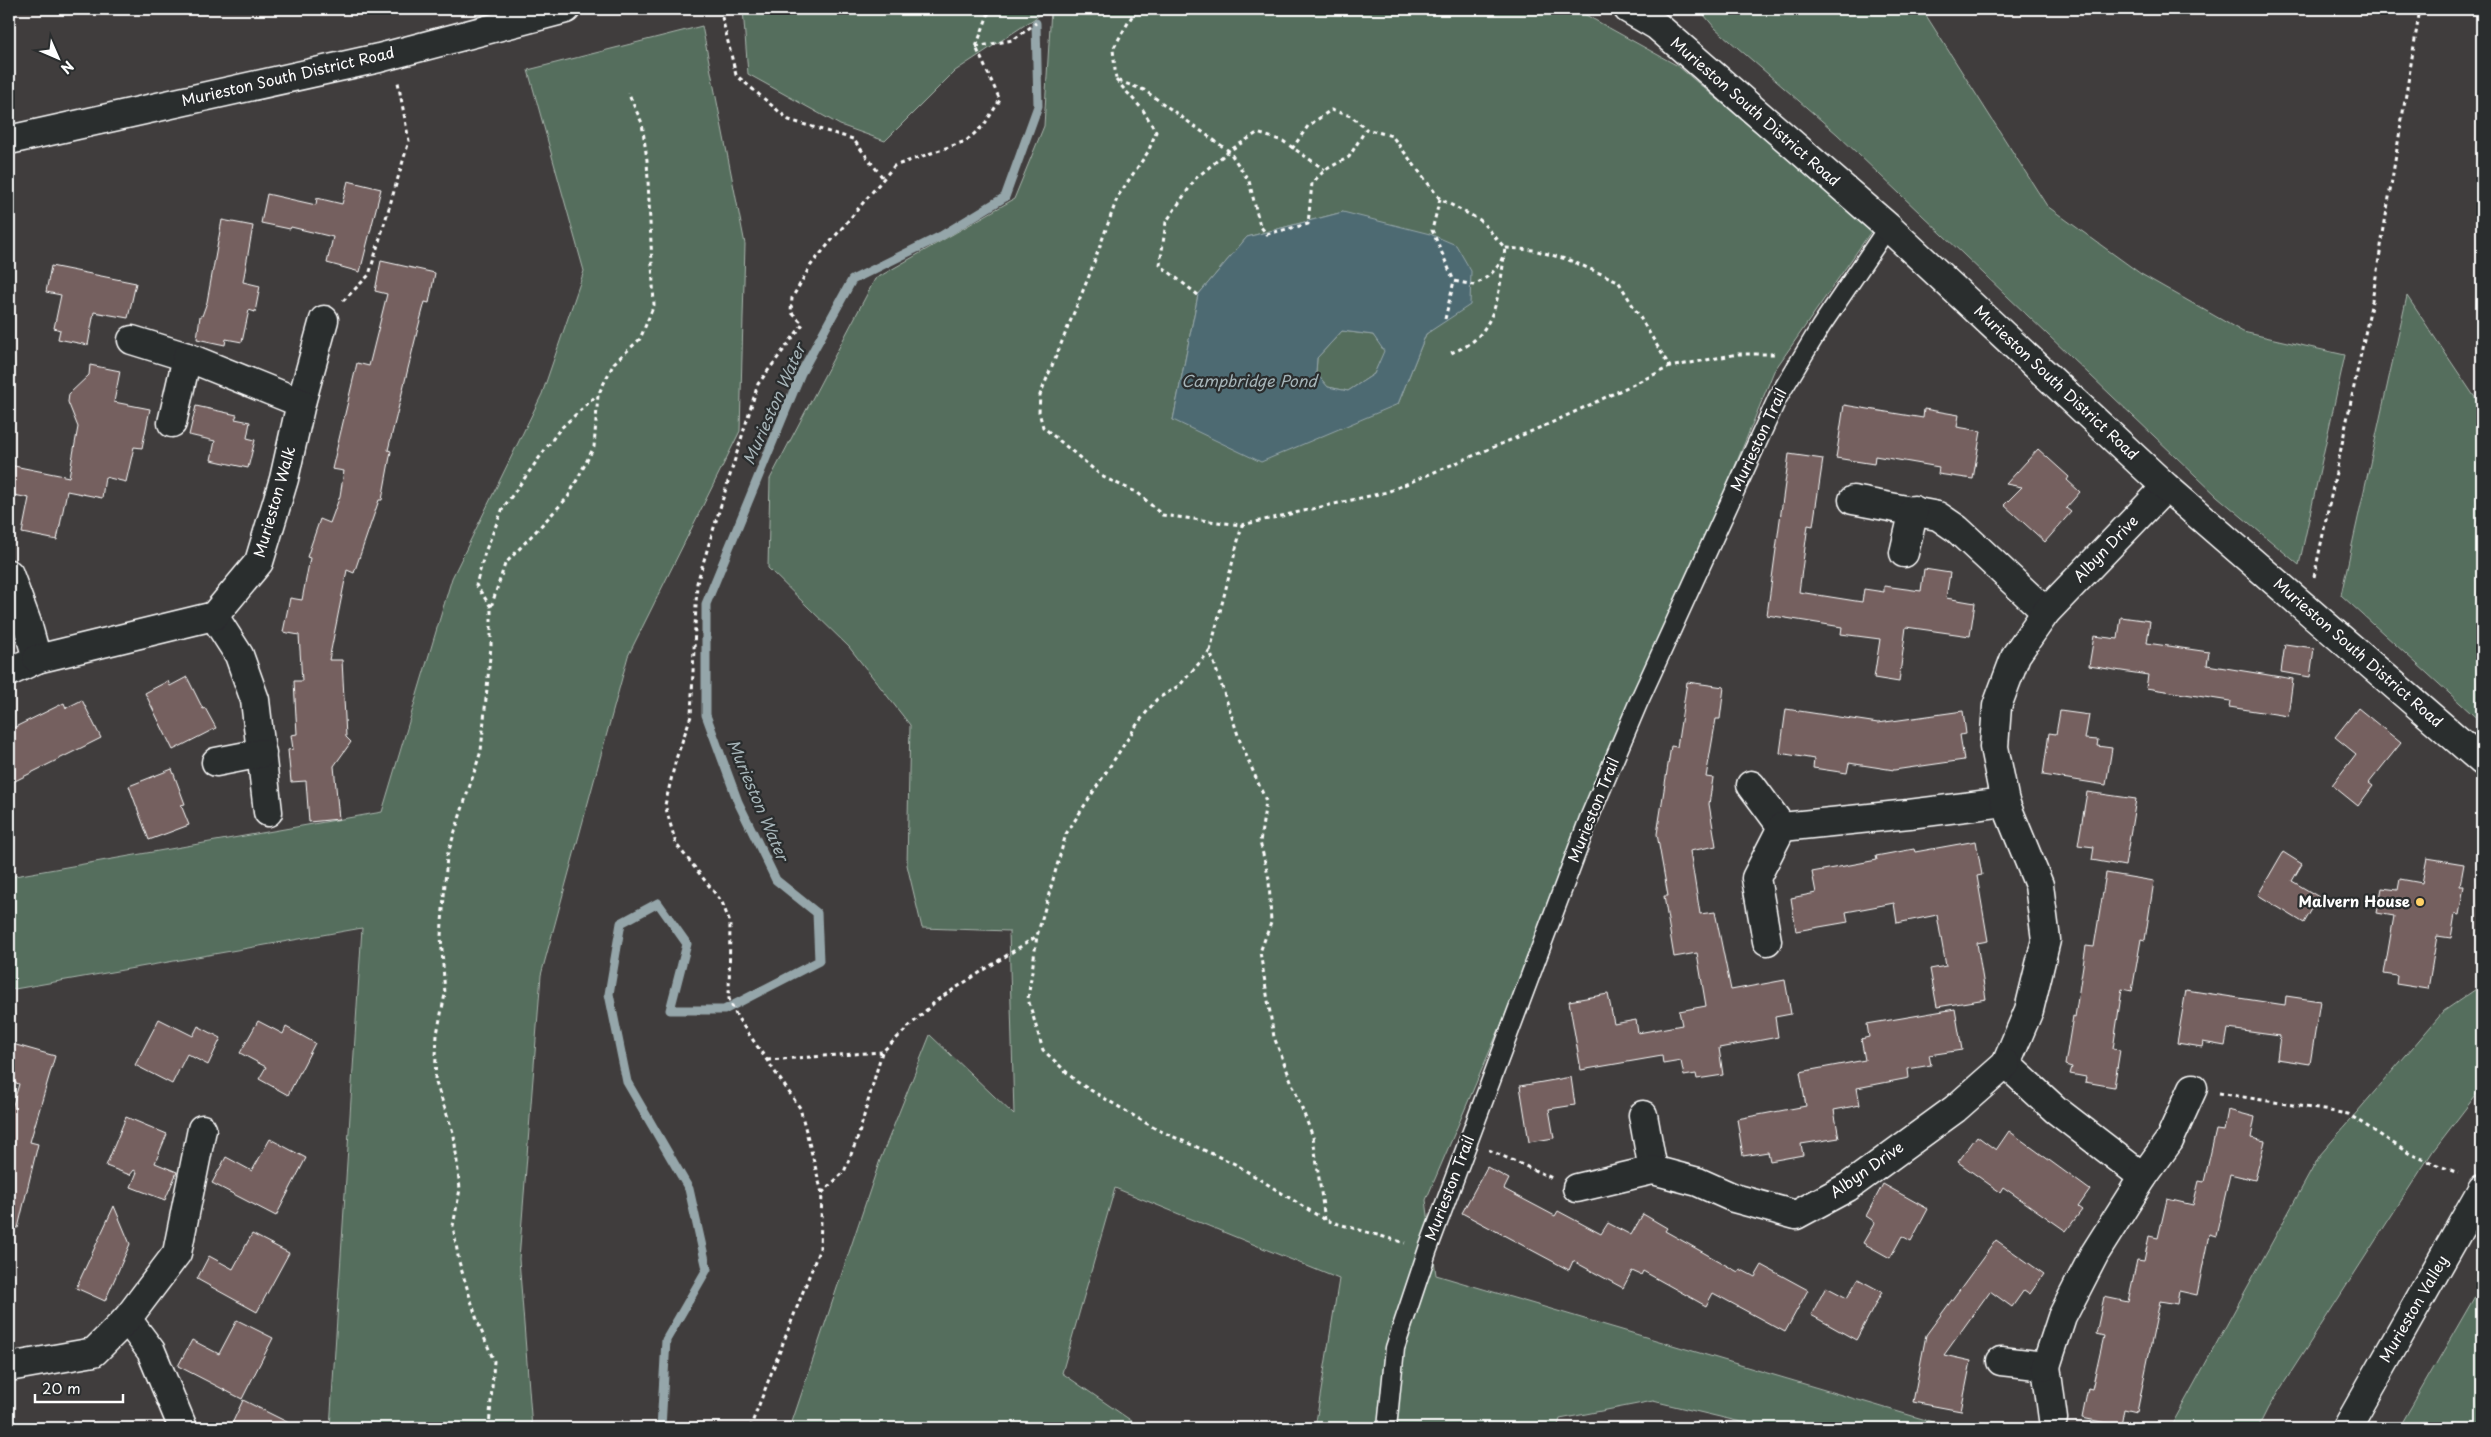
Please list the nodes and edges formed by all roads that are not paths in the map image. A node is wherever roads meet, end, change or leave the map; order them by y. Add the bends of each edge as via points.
1 (566, 9) edge
2 (1628, 9) edge
3 (9, 140) edge
4 (1888, 227) junction
5 (324, 320) road end
6 (132, 340) dead end
7 (188, 357) junction
8 (301, 403) junction
9 (172, 423) dead end
10 (2166, 487) junction
11 (1853, 500) dead end
12 (1914, 510) junction
13 (1904, 552) dead end
14 (9, 574) edge
15 (2046, 612) junction
16 (214, 616) junction
17 (37, 660) junction
18 (9, 672) edge
19 (262, 753) junction
20 (2482, 761) edge
21 (216, 762) dead end
22 (1751, 785) dead end
23 (2004, 802) junction
24 (268, 812) dead end
25 (1782, 827) junction
26 (1766, 941) dead end
27 (2006, 1064) junction
28 (2193, 1088) road end
29 (1643, 1115) dead end
30 (202, 1129) dead end
31 (1653, 1170) junction
32 (2143, 1177) junction
33 (2473, 1182) edge
34 (1578, 1188) road end
35 (127, 1319) junction
36 (2001, 1361) dead end
37 (2046, 1366) junction
38 (9, 1367) edge
39 (2053, 1419) dead end
40 (183, 1428) edge
41 (1387, 1428) edge
42 (2346, 1428) edge

1 - 3 street, Murieston South District Road via 393,54
2 - 4 street, Murieston South District Road via 1657,26
4 - 10 street, Murieston South District Road
4 - 41 lane, Murieston Trail via 1778,397 1594,807 1428,1249 1395,1348
5 - 8 street, Murieston Walk
6 - 7 street
7 - 8 street
7 - 9 street
8 - 16 street, Murieston Walk via 284,480 259,562
10 - 15 street, Albyn Drive
10 - 20 street, Murieston South District Road
11 - 12 street
12 - 13 street
12 - 15 street via 1938,516 1957,529
14 - 17 street
15 - 23 street, Albyn Drive via 2016,655 1996,706 1994,747
16 - 17 street
16 - 19 street via 239,655 255,700
17 - 18 street
19 - 21 street
19 - 24 street
22 - 25 street
23 - 25 street
23 - 27 street, Albyn Drive via 2038,885 2046,940 2029,1010
25 - 26 street via 1756,878
27 - 31 street, Albyn Drive via 1955,1109 1848,1187 1796,1214 1734,1198 1698,1182
27 - 32 street via 2056,1110
28 - 32 street via 2169,1141
29 - 31 street
30 - 35 street via 177,1253
31 - 34 street, Albyn Drive
32 - 37 street via 2095,1253 2062,1317
33 - 42 street, Murieston Valley
35 - 38 street via 94,1352
35 - 40 street via 151,1351
36 - 37 street
37 - 39 street

